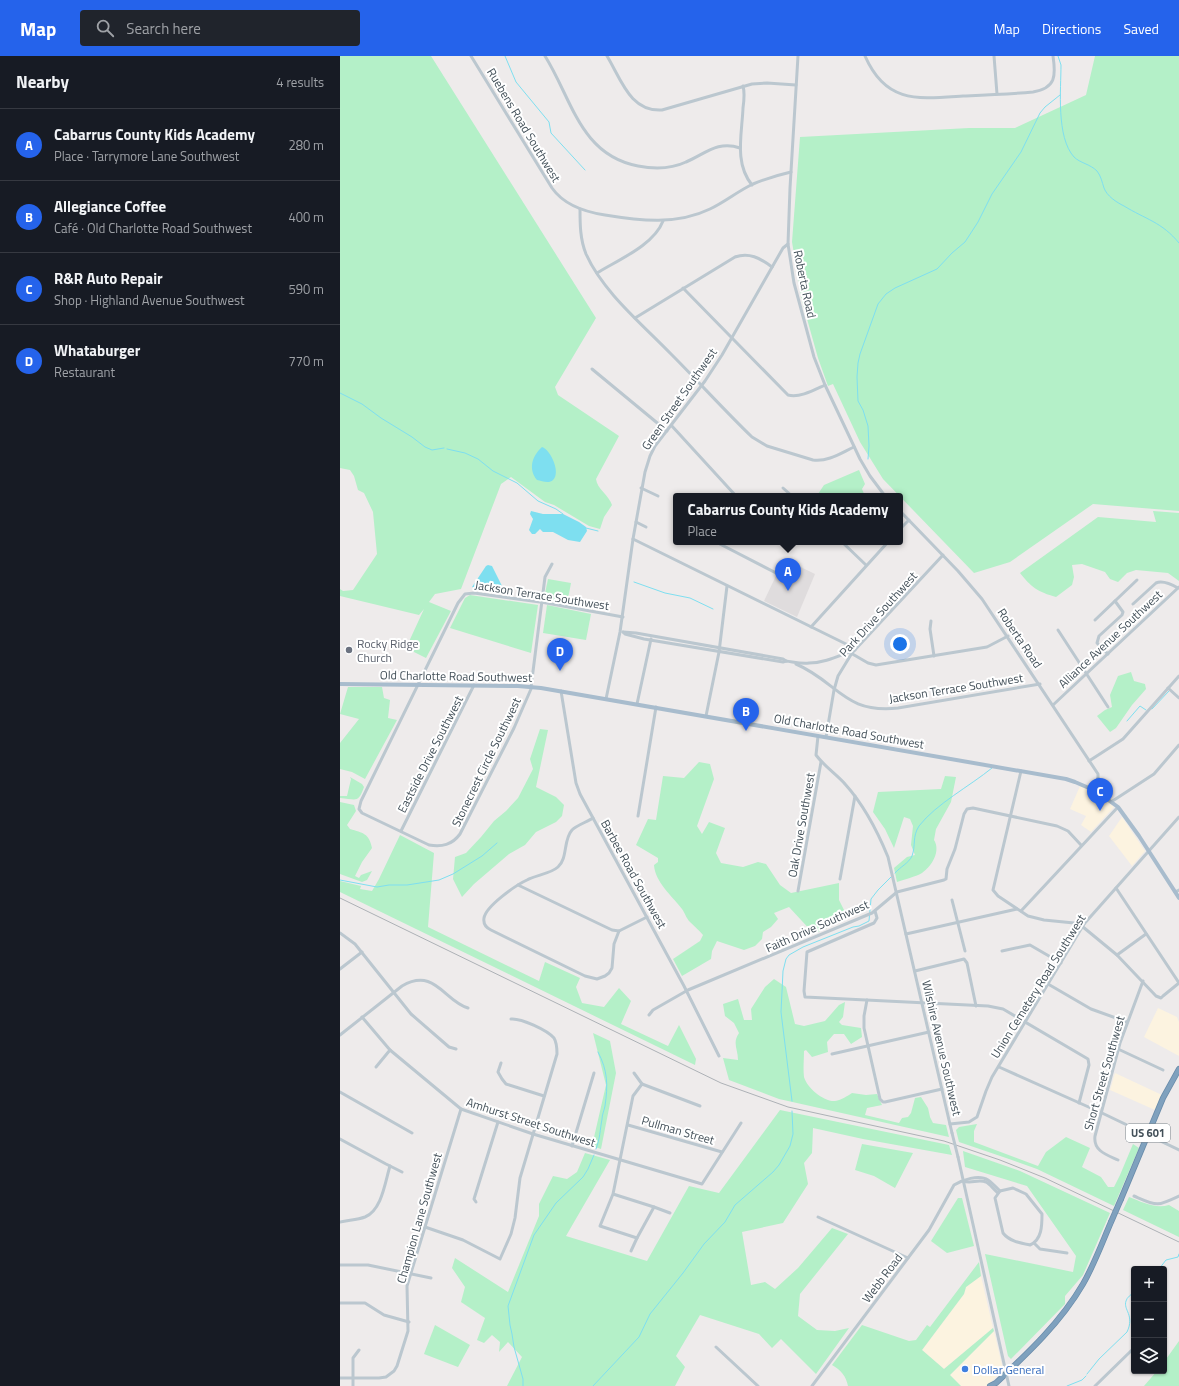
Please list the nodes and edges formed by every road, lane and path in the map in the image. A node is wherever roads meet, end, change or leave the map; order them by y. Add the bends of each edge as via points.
1 (471, 56) edge
2 (546, 56) edge
3 (607, 56) edge
4 (798, 56) edge
5 (865, 56) edge
6 (994, 56) edge
7 (1053, 56) edge
8 (796, 85) junction
9 (743, 86) junction
10 (997, 94) junction
11 (740, 148) junction
12 (791, 172) junction
13 (752, 185) junction
14 (580, 209) junction
15 (663, 221) junction
16 (788, 244) junction
17 (772, 267) junction
18 (597, 273) junction
19 (683, 288) junction
20 (635, 318) junction
21 (731, 338) junction
22 (592, 369) dead end
23 (702, 385) junction
24 (825, 385) junction
25 (671, 425) junction
26 (667, 431) junction
27 (854, 447) junction
28 (641, 488) junction
29 (783, 488) dead end
30 (733, 493) edge
31 (789, 493) edge
32 (883, 493) edge
33 (658, 496) dead end
34 (903, 514) edge
35 (909, 520) junction
36 (636, 522) junction
37 (646, 526) dead end
38 (903, 526) edge
39 (632, 539) junction
40 (722, 545) edge
41 (845, 545) edge
42 (885, 545) edge
43 (943, 555) junction
44 (552, 564) dead end
45 (866, 566) junction
46 (782, 576) dead end
47 (1137, 580) dead end
48 (727, 586) junction
49 (1178, 587) edge
50 (1115, 601) junction
51 (541, 602) junction
52 (1133, 604) dead end
53 (623, 617) junction
54 (1095, 620) dead end
55 (931, 621) dead end
56 (811, 627) junction
57 (1058, 630) dead end
58 (621, 632) junction
59 (1008, 636) junction
60 (651, 638) junction
61 (719, 650) junction
62 (854, 650) junction
63 (852, 653) junction
64 (1108, 654) junction
65 (934, 656) junction
66 (793, 662) junction
67 (1087, 674) junction
68 (1179, 676) edge
69 (340, 684) edge
70 (1040, 684) junction
71 (417, 685) junction
72 (474, 685) junction
73 (531, 687) junction
74 (1168, 688) junction
75 (834, 690) junction
76 (561, 691) junction
77 (1179, 698) edge
78 (606, 699) junction
79 (638, 704) junction
80 (1053, 705) junction
81 (656, 707) junction
82 (1108, 707) dead end
83 (706, 716) junction
84 (818, 736) junction
85 (826, 737) junction
86 (1179, 745) edge
87 (1089, 761) junction
88 (822, 762) junction
89 (1021, 771) junction
90 (1098, 779) junction
91 (1094, 790) junction
92 (855, 796) junction
93 (1109, 800) junction
94 (1118, 807) junction
95 (1010, 815) junction
96 (638, 816) dead end
97 (1179, 817) edge
98 (593, 818) junction
99 (401, 831) junction
100 (1081, 845) junction
101 (1148, 851) junction
102 (840, 879) dead end
103 (518, 884) junction
104 (1116, 888) junction
105 (798, 891) dead end
106 (1177, 891) edge
107 (897, 892) junction
108 (1179, 898) edge
109 (952, 900) dead end
110 (1017, 909) junction
111 (1021, 911) junction
112 (872, 913) junction
113 (647, 917) junction
114 (957, 922) junction
115 (1084, 926) junction
116 (619, 931) junction
117 (340, 933) edge
118 (906, 934) junction
119 (1146, 934) junction
120 (964, 951) dead end
121 (1002, 951) dead end
122 (362, 952) junction
123 (1117, 955) junction
124 (1061, 963) junction
125 (340, 969) edge
126 (915, 971) junction
127 (1143, 981) junction
128 (1179, 983) edge
129 (1048, 984) junction
130 (394, 992) junction
131 (686, 992) junction
132 (867, 1000) junction
133 (922, 1003) junction
134 (976, 1006) junction
135 (468, 1008) dead end
136 (649, 1016) dead end
137 (362, 1017) junction
138 (510, 1019) dead end
139 (1026, 1022) junction
140 (1127, 1022) junction
141 (929, 1032) junction
142 (340, 1034) edge
143 (868, 1046) junction
144 (456, 1049) dead end
145 (1118, 1049) junction
146 (390, 1050) junction
147 (832, 1054) dead end
148 (719, 1056) dead end
149 (502, 1062) dead end
150 (376, 1067) dead end
151 (998, 1067) junction
152 (1179, 1069) edge
153 (1163, 1070) dead end
154 (594, 1073) dead end
155 (634, 1073) dead end
156 (642, 1084) junction
157 (942, 1089) junction
158 (340, 1092) edge
159 (544, 1096) junction
160 (1079, 1103) junction
161 (700, 1106) dead end
162 (461, 1109) junction
163 (1102, 1113) junction
164 (498, 1122) junction
165 (741, 1123) dead end
166 (950, 1124) junction
167 (628, 1125) junction
168 (412, 1133) dead end
169 (533, 1134) junction
170 (1147, 1135) junction
171 (340, 1139) edge
172 (572, 1146) junction
173 (1179, 1150) edge
174 (722, 1152) junction
175 (620, 1160) junction
176 (1118, 1160) dead end
177 (390, 1166) junction
178 (402, 1172) dead end
179 (963, 1181) junction
180 (999, 1192) junction
181 (613, 1194) junction
182 (1134, 1196) dead end
183 (1179, 1196) edge
184 (476, 1202) dead end
185 (654, 1207) junction
186 (670, 1213) dead end
187 (818, 1217) dead end
188 (340, 1222) edge
189 (425, 1227) junction
190 (637, 1238) junction
191 (1034, 1243) junction
192 (631, 1251) dead end
193 (1067, 1253) dead end
194 (908, 1258) junction
195 (340, 1265) edge
196 (411, 1274) junction
197 (431, 1278) dead end
198 (340, 1303) edge
199 (409, 1322) junction
200 (716, 1347) dead end
201 (359, 1350) dead end
202 (1131, 1351) edge
203 (1006, 1373) junction
204 (340, 1378) edge
205 (353, 1378) junction
206 (995, 1385) edge
207 (353, 1386) edge
208 (758, 1386) edge
209 (812, 1386) edge
210 (990, 1386) edge
211 (1010, 1386) edge
212 (1095, 1386) edge

1 - 14 street, Ruebens Road Southwest via 552,188 562,199
2 - 11 street via 584,131 600,148 615,158 633,165 662,168 686,162 723,145
3 - 9 street via 633,99 648,109 662,110
4 - 8 street, Roberta Road
5 - 10 street via 885,85 908,96 923,99
6 - 10 street
7 - 10 street via 1055,73 1052,82 1046,88 1033,92
8 - 9 street via 767,83
8 - 12 street, Roberta Road
9 - 11 street
11 - 13 street via 744,171
12 - 13 street, Ruebens Road Southwest
12 - 16 street, Roberta Road
13 - 15 street, Ruebens Road Southwest via 711,209 685,218
14 - 15 street, Ruebens Road Southwest via 624,218
14 - 18 street via 582,242
15 - 18 street via 657,232 644,245
16 - 17 street, Green Street Southwest
16 - 24 street, Roberta Road via 794,283 807,333
17 - 19 street via 756,257 741,255
17 - 21 street, Green Street Southwest
18 - 20 street
19 - 20 street
19 - 21 street
20 - 23 street
21 - 23 street, Green Street Southwest
21 - 24 street via 788,395 800,395
22 - 26 street
23 - 25 street, Green Street Southwest
23 - 27 street via 752,437 763,444 820,461
24 - 27 street, Roberta Road
25 - 26 street, Green Street Southwest
25 - 30 street
26 - 28 street, Green Street Southwest via 650,456
27 - 32 street, Roberta Road
28 - 33 street
28 - 36 street, Green Street Southwest
29 - 31 street
34 - 35 street, Roberta Road
35 - 38 street
35 - 43 street, Roberta Road
36 - 37 street
36 - 39 street, Green Street Southwest
39 - 48 street
39 - 53 street, Green Street Southwest
40 - 46 street
41 - 45 street
42 - 45 street
43 - 59 street, Roberta Road via 982,599
43 - 62 street, Park Drive Southwest
44 - 51 street, Stonecrest Circle Southwest via 545,577
45 - 56 street
47 - 50 street
48 - 56 street
48 - 61 street
49 - 52 street via 1159,581
49 - 64 street, Alliance Avenue Southwest
50 - 54 street
50 - 64 street via 1122,609 1122,615 1096,640
51 - 53 street, Jackson Terrace Southwest
51 - 71 street, Jackson Terrace Southwest via 465,594
51 - 73 street, Stonecrest Circle Southwest
53 - 58 street, Green Street Southwest
55 - 65 street
56 - 62 street
57 - 67 street
58 - 60 street, Jackson Terrace Southwest
58 - 78 street, Green Street Southwest
59 - 65 street via 987,647
59 - 70 street, Roberta Road
60 - 61 street, Jackson Terrace Southwest
60 - 79 street
61 - 66 street, Jackson Terrace Southwest
61 - 83 street
62 - 63 street, Park Drive Southwest
63 - 65 street via 876,665
63 - 66 street, Jackson Terrace Southwest via 819,662
63 - 75 street, Park Drive Southwest via 840,672
64 - 67 street, Alliance Avenue Southwest
66 - 75 street, Jackson Terrace Southwest via 816,675
67 - 80 street, Alliance Avenue Southwest
67 - 82 street
68 - 74 street
69 - 71 main road, Old Charlotte Road Southwest
70 - 75 street, Jackson Terrace Southwest via 882,709 857,704
70 - 80 street, Roberta Road
71 - 72 main road, Old Charlotte Road Southwest
71 - 99 street, Stonecrest Circle Southwest via 359,804 362,813
72 - 73 main road, Old Charlotte Road Southwest
72 - 99 street, Eastside Drive Southwest
73 - 76 main road, Old Charlotte Road Southwest
73 - 99 street, Stonecrest Circle Southwest via 514,728 463,830 456,839 446,845 436,846 421,842
74 - 77 street
74 - 87 street via 1123,739
75 - 85 street, Park Drive Southwest
76 - 78 main road, Old Charlotte Road Southwest
76 - 98 street, Barbee Road Southwest via 576,783
78 - 79 main road, Old Charlotte Road Southwest
79 - 81 main road, Old Charlotte Road Southwest
80 - 87 street, Roberta Road
81 - 83 main road, Old Charlotte Road Southwest
81 - 96 street
83 - 84 main road, Old Charlotte Road Southwest
84 - 85 main road, Old Charlotte Road Southwest
84 - 88 street via 816,755
85 - 89 main road, Old Charlotte Road Southwest
86 - 93 street via 1154,774
87 - 90 street, Roberta Road via 1098,774
88 - 92 street, Wilshire Avenue Southwest
88 - 105 street, Oak Drive Southwest
89 - 91 main road, Old Charlotte Road Southwest via 1066,779
89 - 95 street
90 - 91 street
90 - 93 main road
91 - 93 main road, Old Charlotte Road Southwest
92 - 102 street
92 - 107 street, Wilshire Avenue Southwest via 872,820 881,839
93 - 94 main road, Old Charlotte Road Southwest
94 - 100 street
94 - 101 main road, Old Charlotte Road Southwest
95 - 100 street, Faith Drive Southwest via 1060,826
95 - 107 street, Faith Drive Southwest via 967,809 946,879
95 - 110 street via 993,888 998,896
97 - 101 street, Union Cemetery Road Southwest
98 - 103 street via 572,830 564,858 558,867
98 - 113 street, Barbee Road Southwest
100 - 111 street
101 - 104 street, Union Cemetery Road Southwest
101 - 106 main road, Old Charlotte Road Southwest
103 - 116 street via 612,930
103 - 116 street via 486,913 486,926 585,976 598,979 609,973
104 - 115 street, Union Cemetery Road Southwest
104 - 119 street
106 - 108 main road, Old Charlotte Road Southwest
107 - 112 street, Faith Drive Southwest
107 - 118 street, Wilshire Avenue Southwest
109 - 114 street
110 - 111 street
110 - 114 street
111 - 115 street via 1036,918
112 - 131 street, Faith Drive Southwest
112 - 132 street via 876,918 874,922 807,952 804,992 805,997
113 - 116 street
113 - 131 street, Barbee Road Southwest
114 - 118 street
114 - 120 street
115 - 123 street
115 - 124 street, Union Cemetery Road Southwest
117 - 122 street
118 - 126 street, Wilshire Avenue Southwest
119 - 123 street
119 - 128 street
121 - 124 street via 1030,945
122 - 125 street
122 - 130 street
123 - 127 street
124 - 129 street, Union Cemetery Road Southwest
126 - 133 street, Wilshire Avenue Southwest
126 - 134 street via 964,959
127 - 128 street via 1161,998
127 - 140 street, Short Street Southwest
129 - 139 street, Union Cemetery Road Southwest
129 - 140 street via 1091,1008
130 - 135 street via 409,982 427,982 441,988 461,1006
130 - 137 street
130 - 144 street via 419,1022 449,1047
131 - 136 street, Faith Drive Southwest via 653,1010
131 - 148 street, Barbee Road Southwest
132 - 133 street
132 - 143 street via 863,1023
133 - 134 street
133 - 141 street, Wilshire Avenue Southwest
134 - 139 street via 1003,1009
137 - 142 street
137 - 146 street, Amhurst Street Southwest
138 - 159 street via 520,1020 548,1032 556,1042 557,1054
139 - 151 street, Union Cemetery Road Southwest
139 - 160 street via 1088,1059
140 - 145 street, Short Street Southwest
141 - 143 street
141 - 157 street, Wilshire Avenue Southwest
143 - 147 street
143 - 157 street via 878,1096 883,1102
145 - 153 street
145 - 163 street, Short Street Southwest
146 - 150 street
146 - 162 street, Amhurst Street Southwest
149 - 159 street via 498,1072 506,1084
151 - 160 street
151 - 166 street, Union Cemetery Road Southwest via 977,1117 969,1122
152 - 170 highway, US 601
154 - 172 street
155 - 156 street
156 - 161 street
156 - 167 street via 634,1096
157 - 166 street, Wilshire Avenue Southwest
158 - 168 street
159 - 169 street
160 - 163 street
162 - 164 street, Amhurst Street Southwest
162 - 189 street, Champion Lane Southwest
163 - 170 street
163 - 176 street, Short Street Southwest via 1095,1136 1096,1145 1104,1154
164 - 169 street, Amhurst Street Southwest
164 - 184 street via 474,1199
165 - 174 street
166 - 179 street, Wilshire Avenue Southwest, bridge
167 - 174 street, Pullman Street
167 - 175 street
169 - 172 street, Amhurst Street Southwest
169 - 189 street via 520,1178 511,1234 500,1259 463,1240
170 - 173 street
170 - 203 highway, US 601, bridge via 1092,1266 1071,1302 1054,1324
171 - 177 street
172 - 175 street, Amhurst Street Southwest
174 - 175 street, Amhurst Street Southwest via 702,1184
175 - 181 street
177 - 178 street
177 - 188 street via 380,1201 374,1211 364,1217
179 - 180 street via 984,1178
179 - 194 street, Webb Road via 952,1187 929,1230
179 - 203 street, Wilshire Avenue Southwest
180 - 191 street via 995,1198 1003,1233 1006,1237 1022,1243
180 - 191 street via 1013,1188 1019,1190 1026,1194 1042,1214 1040,1232
181 - 185 street
181 - 190 street via 600,1226
182 - 183 street via 1156,1205
185 - 186 street
185 - 190 street
187 - 194 street
189 - 196 street, Champion Lane Southwest
190 - 192 street
191 - 193 street via 1040,1249
194 - 209 street, Webb Road
195 - 196 street via 368,1265
196 - 197 street
196 - 199 street, Champion Lane Southwest via 407,1286
198 - 199 street via 365,1303 384,1314
199 - 205 street, Champion Lane Southwest via 394,1371 386,1377
200 - 208 street
201 - 205 street via 353,1358
202 - 212 street
203 - 206 highway, US 601
203 - 211 street, Wilshire Avenue Southwest
204 - 205 street, Champion Lane Southwest
205 - 207 street
206 - 210 highway, US 601

